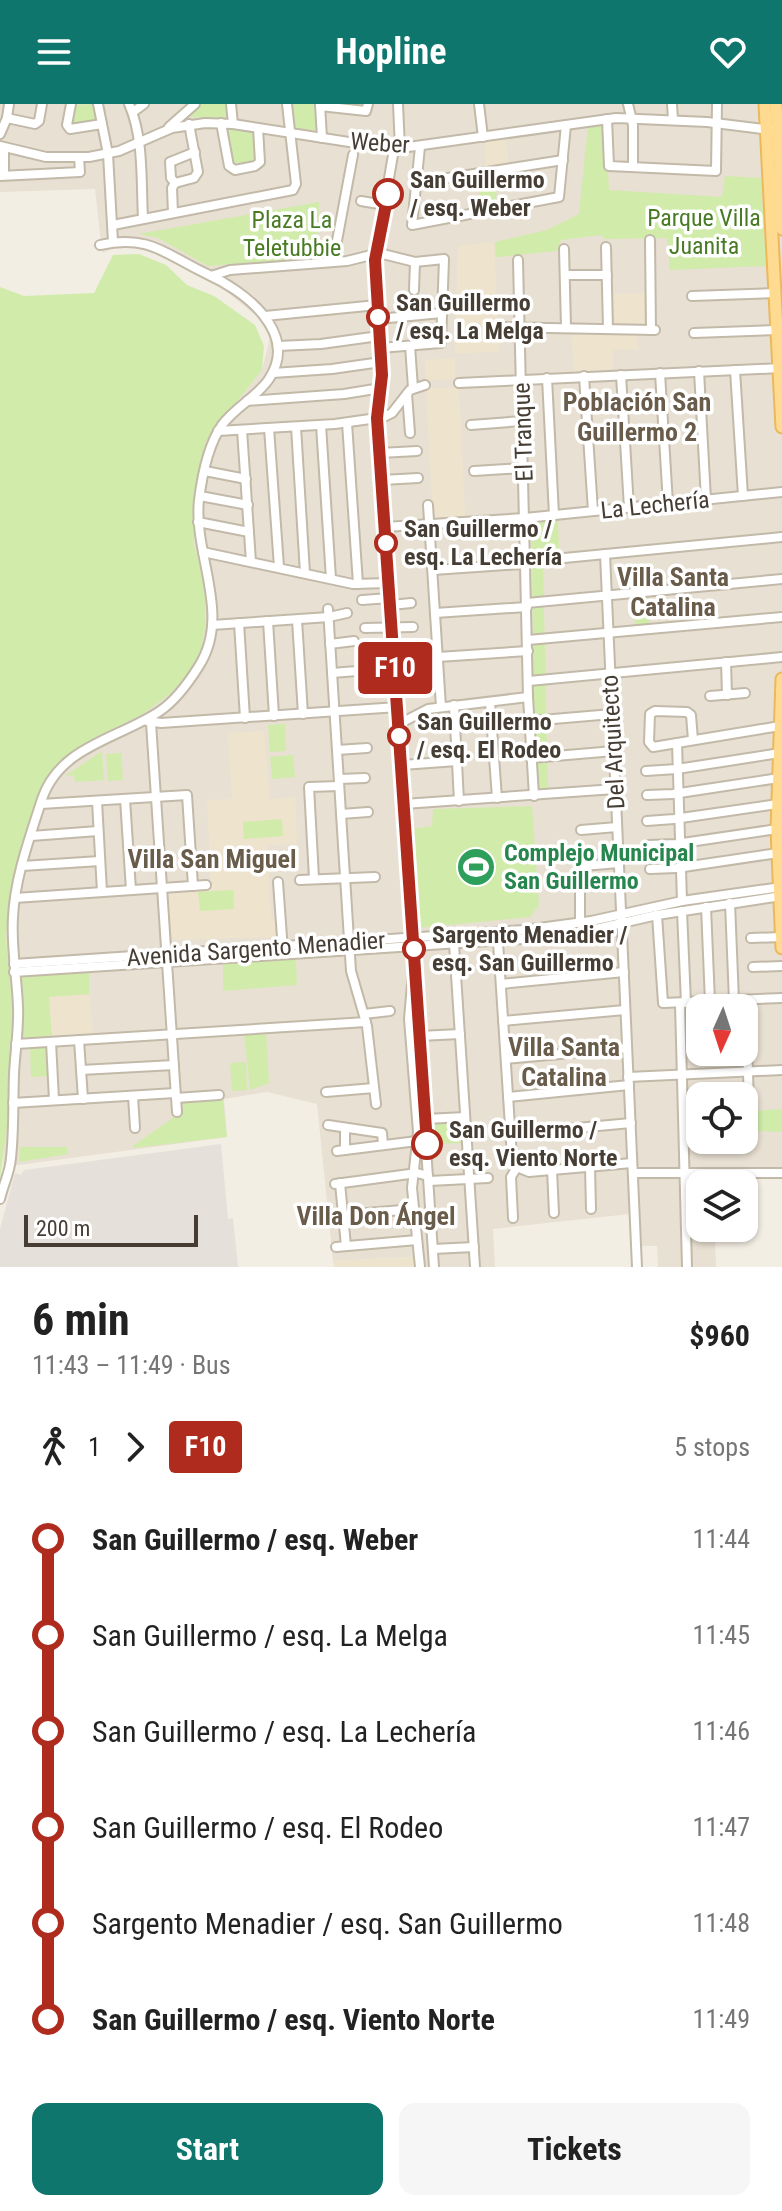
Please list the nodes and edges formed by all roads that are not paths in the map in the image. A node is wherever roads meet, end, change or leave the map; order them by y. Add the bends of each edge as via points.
1 (9, 104) edge
2 (42, 104) edge
3 (71, 104) edge
4 (98, 104) edge
5 (144, 104) edge
6 (195, 104) edge
7 (231, 104) edge
8 (287, 104) edge
9 (398, 104) edge
10 (479, 104) edge
11 (628, 104) edge
12 (672, 104) edge
13 (717, 104) edge
14 (765, 104) edge
15 (776, 104) edge
16 (320, 105) edge
17 (368, 107) edge
18 (131, 108) edge
19 (7, 118) junction
20 (631, 118) junction
21 (607, 119) junction
22 (673, 120) junction
23 (221, 123) junction
24 (718, 123) junction
25 (102, 124) junction
26 (189, 124) junction
27 (233, 124) junction
28 (566, 125) junction
29 (258, 128) junction
30 (165, 130) junction
31 (775, 131) edge
32 (290, 133) junction
33 (0, 134) edge
34 (483, 137) junction
35 (322, 138) junction
36 (139, 143) junction
37 (2, 147) edge
38 (420, 147) junction
39 (397, 149) junction
40 (195, 152) junction
41 (108, 154) junction
42 (353, 155) dead end
43 (79, 158) junction
44 (563, 160) junction
45 (633, 167) junction
46 (2, 175) edge
47 (175, 183) junction
48 (416, 183) junction
49 (781, 186) edge
50 (361, 201) dead end
51 (385, 205) junction
52 (173, 213) junction
53 (143, 219) junction
54 (117, 224) junction
55 (782, 229) edge
56 (650, 240) dead end
57 (117, 241) junction
58 (777, 243) edge
59 (100, 245) dead end
60 (606, 247) dead end
61 (564, 249) dead end
62 (376, 254) junction
63 (518, 260) dead end
64 (333, 262) junction
65 (415, 262) junction
66 (565, 275) junction
67 (607, 275) junction
68 (211, 276) junction
69 (414, 290) dead end
70 (775, 293) junction
71 (692, 296) dead end
72 (377, 305) junction
73 (442, 313) junction
74 (265, 316) junction
75 (378, 319) junction
76 (520, 326) junction
77 (497, 327) dead end
78 (566, 327) junction
79 (608, 328) junction
80 (777, 330) junction
81 (694, 333) dead end
82 (379, 336) junction
83 (278, 346) junction
84 (410, 346) junction
85 (380, 348) junction
86 (381, 362) junction
87 (780, 368) edge
88 (735, 370) junction
89 (699, 371) junction
90 (273, 373) junction
91 (660, 373) junction
92 (621, 375) junction
93 (584, 376) junction
94 (547, 378) junction
95 (521, 379) junction
96 (459, 383) dead end
97 (425, 385) dead end
98 (381, 388) junction
99 (410, 391) junction
100 (247, 401) junction
101 (377, 418) junction
102 (522, 421) junction
103 (347, 423) junction
104 (321, 425) junction
105 (471, 425) dead end
106 (296, 427) junction
107 (782, 427) edge
108 (269, 428) junction
109 (242, 430) junction
110 (218, 431) junction
111 (410, 433) dead end
112 (417, 451) dead end
113 (380, 453) junction
114 (524, 468) junction
115 (205, 471) junction
116 (474, 471) dead end
117 (418, 478) dead end
118 (246, 479) junction
119 (382, 480) junction
120 (782, 492) edge
121 (200, 496) junction
122 (743, 496) junction
123 (706, 500) junction
124 (668, 504) junction
125 (248, 505) junction
126 (428, 505) dead end
127 (629, 508) junction
128 (593, 511) junction
129 (554, 515) junction
130 (525, 518) junction
131 (198, 522) junction
132 (430, 524) junction
133 (385, 527) junction
134 (249, 532) junction
135 (782, 537) edge
136 (203, 552) junction
137 (605, 554) junction
138 (251, 562) junction
139 (526, 562) junction
140 (279, 567) junction
141 (433, 570) junction
142 (305, 573) junction
143 (331, 579) junction
144 (782, 579) edge
145 (389, 583) junction
146 (358, 584) junction
147 (607, 595) junction
148 (362, 600) dead end
149 (390, 602) junction
150 (411, 603) dead end
151 (527, 605) junction
152 (328, 613) junction
153 (347, 613) dead end
154 (435, 613) junction
155 (782, 617) edge
156 (297, 620) junction
157 (268, 621) junction
158 (239, 623) junction
159 (212, 625) junction
160 (413, 627) dead end
161 (365, 628) dead end
162 (392, 628) junction
163 (608, 633) junction
164 (528, 640) junction
165 (354, 641) dead end
166 (330, 644) junction
167 (528, 651) junction
168 (371, 655) dead end
169 (394, 656) junction
170 (423, 657) dead end
171 (438, 657) junction
172 (782, 657) edge
173 (726, 662) junction
174 (357, 671) dead end
175 (332, 673) junction
176 (610, 673) junction
177 (374, 677) dead end
178 (396, 679) junction
179 (782, 679) edge
180 (424, 681) dead end
181 (529, 681) junction
182 (745, 693) dead end
183 (727, 695) junction
184 (710, 696) dead end
185 (528, 697) junction
186 (490, 702) junction
187 (454, 705) junction
188 (398, 707) junction
189 (441, 707) junction
190 (335, 712) junction
191 (303, 714) junction
192 (612, 714) junction
193 (274, 716) junction
194 (245, 718) junction
195 (148, 721) junction
196 (530, 721) junction
197 (399, 724) junction
198 (780, 726) edge
199 (693, 740) junction
200 (677, 743) junction
201 (367, 748) dead end
202 (337, 750) junction
203 (614, 751) junction
204 (780, 753) junction
205 (532, 758) junction
206 (457, 761) junction
207 (402, 765) junction
208 (677, 769) junction
209 (646, 771) dead end
210 (365, 778) dead end
211 (779, 778) junction
212 (339, 782) junction
213 (615, 789) junction
214 (678, 793) junction
215 (647, 795) dead end
216 (534, 796) junction
217 (156, 797) junction
218 (497, 798) junction
219 (125, 799) junction
220 (97, 801) junction
221 (459, 801) junction
222 (41, 804) junction
223 (404, 804) junction
224 (778, 804) junction
225 (368, 812) dead end
226 (341, 814) junction
227 (679, 818) junction
228 (647, 821) dead end
229 (617, 827) junction
230 (777, 829) junction
231 (581, 830) dead end
232 (98, 831) junction
233 (31, 836) junction
234 (680, 843) junction
235 (649, 845) dead end
236 (778, 853) junction
237 (100, 861) junction
238 (619, 863) junction
239 (22, 866) junction
240 (681, 867) junction
241 (650, 869) dead end
242 (375, 877) dead end
243 (314, 878) junction
244 (345, 878) junction
245 (300, 880) dead end
246 (278, 882) dead end
247 (206, 885) dead end
248 (193, 886) junction
249 (163, 888) junction
250 (131, 890) junction
251 (781, 891) edge
252 (102, 892) junction
253 (15, 898) junction
254 (682, 901) junction
255 (730, 903) junction
256 (706, 907) junction
257 (682, 911) junction
258 (657, 915) junction
259 (621, 918) junction
260 (580, 923) junction
261 (782, 937) edge
262 (751, 938) dead end
263 (414, 942) junction
264 (498, 942) junction
265 (454, 944) junction
266 (350, 947) junction
267 (782, 948) edge
268 (283, 951) junction
269 (415, 958) junction
270 (167, 959) junction
271 (782, 966) edge
272 (753, 967) dead end
273 (14, 968) junction
274 (624, 972) junction
275 (501, 984) junction
276 (710, 994) edge
277 (728, 994) edge
278 (782, 998) edge
279 (758, 1001) edge
280 (683, 1004) junction
281 (686, 1004) edge
282 (625, 1010) junction
283 (390, 1011) dead end
284 (365, 1018) junction
285 (503, 1021) junction
286 (171, 1034) junction
287 (460, 1034) junction
288 (419, 1036) junction
289 (79, 1040) junction
290 (51, 1042) junction
291 (16, 1044) junction
292 (627, 1048) junction
293 (506, 1059) junction
294 (174, 1065) junction
295 (748, 1066) edge
296 (81, 1070) junction
297 (782, 1070) edge
298 (748, 1071) junction
299 (682, 1075) junction
300 (629, 1081) junction
301 (748, 1082) edge
302 (374, 1088) junction
303 (326, 1092) dead end
304 (219, 1095) dead end
305 (133, 1096) junction
306 (176, 1096) junction
307 (508, 1097) junction
308 (83, 1099) junction
309 (54, 1100) junction
310 (13, 1103) junction
311 (376, 1104) dead end
312 (177, 1112) dead end
313 (465, 1117) junction
314 (425, 1119) junction
315 (631, 1123) junction
316 (328, 1125) dead end
317 (135, 1128) dead end
318 (345, 1128) junction
319 (511, 1134) junction
320 (417, 1141) junction
321 (383, 1144) junction
322 (517, 1167) junction
323 (590, 1167) junction
324 (633, 1168) junction
325 (552, 1170) junction
326 (684, 1172) junction
327 (782, 1173) edge
328 (412, 1175) junction
329 (428, 1178) junction
330 (488, 1178) dead end
331 (469, 1179) junction
332 (0, 1199) edge
333 (414, 1209) junction
334 (591, 1209) dead end
335 (554, 1213) dead end
336 (343, 1215) junction
337 (513, 1218) dead end
338 (417, 1240) junction
339 (346, 1246) junction
340 (336, 1247) dead end
341 (474, 1247) junction
342 (433, 1249) junction
343 (420, 1267) edge
344 (434, 1267) edge
345 (475, 1267) edge
346 (637, 1267) edge
347 (687, 1267) edge

1 - 19 street
2 - 19 street via 35,124
3 - 25 street via 70,129
4 - 25 street
5 - 18 street
6 - 30 street
7 - 27 street
8 - 32 street
9 - 39 street
10 - 34 street
11 - 20 street
12 - 22 street
13 - 24 street
14 - 31 main road
15 - 31 main road
16 - 17 street
16 - 35 street
18 - 36 street
19 - 33 street
20 - 21 street, Weber
20 - 22 street, Weber
20 - 45 street
21 - 28 street, Weber
21 - 45 street via 609,166
22 - 24 street, Weber
23 - 26 street, Weber
23 - 27 street, Weber
23 - 29 street via 229,166 235,170 260,162
24 - 31 street, Weber
24 - 45 street via 716,171
25 - 41 street
26 - 30 street, Weber
26 - 40 street
27 - 29 street, Weber
28 - 34 street, Weber
28 - 44 street
29 - 32 street, Weber
30 - 36 street, Weber
31 - 49 main road
31 - 58 main road
32 - 35 street, Weber
32 - 52 street via 295,188
34 - 38 street, Weber
35 - 39 street, Weber
36 - 41 street, Weber
36 - 53 street
37 - 43 street, Weber via 39,157
37 - 46 street
38 - 39 street, Weber
38 - 48 street
39 - 51 street
40 - 47 street via 198,174
40 - 47 street via 170,162
41 - 43 street, Weber
41 - 54 street
42 - 64 street
43 - 46 street via 80,172
44 - 48 street
44 - 48 street via 559,197 412,225
47 - 52 street
49 - 55 main road
50 - 51 street
51 - 62 street
52 - 53 street
53 - 54 street
54 - 57 street
56 - 79 street via 653,330
57 - 59 street
57 - 68 street via 155,246
58 - 70 main road
60 - 67 street
61 - 66 street
62 - 64 street
62 - 65 street
62 - 72 street
63 - 76 street, El Tranque
64 - 68 street
65 - 69 street
65 - 73 street via 444,259
66 - 67 street
66 - 78 street
67 - 79 street
68 - 74 street via 235,288
70 - 71 street
70 - 80 main road
72 - 74 street
72 - 75 street
73 - 75 street
73 - 84 street via 441,343
74 - 83 street
75 - 82 street
76 - 77 street
76 - 78 street
76 - 95 street, El Tranque
78 - 79 street
80 - 81 street
80 - 87 main road
82 - 83 street
82 - 85 street
83 - 90 street
84 - 85 street
84 - 99 street
85 - 86 street
86 - 90 street
86 - 98 street
87 - 88 street
87 - 107 main road
88 - 89 street
88 - 122 street
89 - 91 street
89 - 123 street
90 - 100 street
91 - 92 street
91 - 124 street
92 - 93 street
92 - 127 street
93 - 94 street
93 - 128 street
94 - 95 street
94 - 129 street
95 - 96 street
95 - 102 street, El Tranque
97 - 99 street
98 - 100 street
98 - 101 street
99 - 101 street via 392,413
99 - 111 street
100 - 110 street
101 - 103 street
101 - 113 street
102 - 105 street
102 - 114 street, El Tranque
103 - 104 street
103 - 146 street
104 - 106 street
104 - 143 street
106 - 108 street
106 - 142 street
108 - 109 street
108 - 140 street
109 - 110 street
109 - 118 street
110 - 115 street
112 - 113 street
113 - 119 street
114 - 116 street
114 - 130 street, El Tranque
115 - 118 street
115 - 121 street
117 - 119 street
118 - 125 street
119 - 133 street
120 - 122 street, La Lechería
121 - 125 street
121 - 131 street
122 - 123 street, La Lechería
123 - 124 street, La Lechería
124 - 127 street, La Lechería
125 - 134 street
126 - 132 street
127 - 128 street, La Lechería
128 - 129 street, La Lechería
129 - 130 street, La Lechería
130 - 132 street, La Lechería
130 - 139 street, El Tranque
131 - 134 street
131 - 136 street
132 - 133 street, La Lechería
132 - 141 street
133 - 145 street
134 - 138 street
135 - 137 street
136 - 138 street
136 - 159 street
137 - 139 street
137 - 147 street, Del Arquitecto
138 - 140 street
139 - 141 street
139 - 151 street, El Tranque
140 - 142 street
141 - 154 street
142 - 143 street
143 - 146 street
144 - 147 street
145 - 146 street
145 - 149 street
147 - 151 street
147 - 163 street, Del Arquitecto
148 - 149 street
149 - 150 street
149 - 162 street
151 - 154 street
151 - 164 street, El Tranque
152 - 153 street
152 - 156 street
152 - 166 street
154 - 171 street
155 - 163 street
156 - 157 street
156 - 191 street
157 - 158 street
157 - 193 street
158 - 159 street
158 - 194 street
159 - 195 street via 209,645 194,674
160 - 162 street
161 - 162 street
162 - 169 street
163 - 164 street
163 - 176 street, Del Arquitecto
164 - 167 street, El Tranque
165 - 166 street
166 - 175 street
167 - 171 street
167 - 181 street, El Tranque
168 - 169 street
169 - 170 street
169 - 178 street
171 - 189 street
172 - 173 street
173 - 176 street
173 - 183 street
174 - 175 street
175 - 190 street
176 - 181 street
176 - 192 street, Del Arquitecto
177 - 178 street
178 - 180 street
178 - 188 street
179 - 198 main road
181 - 185 street, El Tranque
182 - 183 street
183 - 184 street
185 - 186 street
185 - 196 street, El Tranque
186 - 187 street
186 - 218 street
187 - 189 street
187 - 206 street
188 - 190 street
188 - 197 street
189 - 197 street
190 - 191 street
190 - 202 street
191 - 193 street
192 - 196 street
192 - 203 street, Del Arquitecto
193 - 194 street
194 - 195 street
195 - 217 street
195 - 222 street via 66,763
196 - 205 street, El Tranque
197 - 207 street
198 - 199 street
198 - 204 main road
199 - 200 street
199 - 200 street via 687,712 655,711 649,716 653,747
200 - 208 street
201 - 202 street
202 - 212 street
203 - 205 street
203 - 213 street, Del Arquitecto
204 - 208 street
204 - 211 main road
205 - 216 street, El Tranque
206 - 207 street
206 - 221 street
207 - 223 street
208 - 209 street
208 - 214 street
210 - 212 street
211 - 214 street
211 - 224 main road
212 - 226 street
212 - 243 street via 309,787
213 - 216 street
213 - 229 street, Del Arquitecto
214 - 215 street
214 - 227 street
216 - 218 street
217 - 219 street
217 - 248 street via 187,795
217 - 249 street
218 - 221 street
219 - 220 street
219 - 250 street
220 - 222 street
220 - 232 street
221 - 223 street
222 - 233 street
223 - 263 street
224 - 227 street
224 - 230 main road
225 - 226 street
226 - 244 street
227 - 228 street
227 - 234 street
229 - 231 street
229 - 238 street, Del Arquitecto
230 - 234 street
230 - 236 main road
232 - 233 street
232 - 237 street
233 - 239 street
234 - 235 street
234 - 240 street
236 - 240 street
236 - 251 main road
237 - 239 street
237 - 252 street
238 - 259 street, Del Arquitecto
238 - 260 street via 580,869
239 - 253 street
240 - 241 street
240 - 254 street
242 - 244 street
243 - 244 street
243 - 245 street
244 - 266 street
246 - 268 street
247 - 248 street
248 - 249 street
249 - 250 street
249 - 270 street
250 - 252 street
251 - 254 street, Avenida Sargento Menadier
251 - 255 street, Avenida Sargento Menadier
251 - 261 main road
252 - 253 street
253 - 273 street
254 - 259 street, Avenida Sargento Menadier
255 - 256 street, Avenida Sargento Menadier
255 - 277 street
256 - 257 street, Avenida Sargento Menadier
256 - 276 street
257 - 258 street, Avenida Sargento Menadier
257 - 280 street
258 - 259 street, Avenida Sargento Menadier
258 - 280 street via 663,1003
259 - 260 street, Avenida Sargento Menadier
259 - 264 street, Avenida Sargento Menadier via 572,934
259 - 274 street, Del Arquitecto
260 - 263 street, Avenida Sargento Menadier
261 - 262 street
261 - 267 main road
263 - 265 street, Avenida Sargento Menadier
263 - 266 street, Avenida Sargento Menadier
263 - 269 street
264 - 265 street, Avenida Sargento Menadier
264 - 275 street
265 - 287 street
266 - 268 street, Avenida Sargento Menadier
266 - 284 street
268 - 270 street, Avenida Sargento Menadier
269 - 288 street
269 - 320 street via 409,1019
270 - 273 street, Avenida Sargento Menadier
270 - 286 street
271 - 272 street
273 - 291 street
274 - 275 street
274 - 282 street, Del Arquitecto
275 - 285 street
278 - 279 street
280 - 281 street
280 - 299 street
282 - 285 street
282 - 292 street, Del Arquitecto
283 - 284 street
284 - 286 street
284 - 302 street
285 - 293 street
286 - 289 street
286 - 294 street
287 - 288 street
287 - 313 street
288 - 314 street
289 - 290 street
289 - 296 street
290 - 291 street
290 - 309 street
291 - 310 street
292 - 293 street
292 - 300 street, Del Arquitecto
293 - 307 street
294 - 296 street
294 - 306 street
295 - 298 street
296 - 308 street
297 - 298 street
298 - 299 street
298 - 301 street
299 - 300 street
299 - 326 street
300 - 307 street
300 - 315 street, Del Arquitecto
302 - 303 street
302 - 311 street
304 - 306 street
305 - 306 street
305 - 308 street
305 - 317 street
306 - 312 street
307 - 319 street
308 - 309 street
309 - 310 street
310 - 332 street via 11,1163
313 - 314 street
313 - 331 street
314 - 329 street
315 - 319 street
315 - 324 street, Del Arquitecto
316 - 318 street
318 - 321 street via 382,1133
318 - 321 street via 341,1151
319 - 322 street
320 - 321 street
320 - 328 street
322 - 325 street
322 - 337 street via 511,1179
323 - 324 street
323 - 325 street
323 - 334 street
324 - 326 street
324 - 346 street, Del Arquitecto
325 - 335 street
326 - 327 street
326 - 347 street
328 - 329 street
328 - 333 street
328 - 336 street via 338,1184
329 - 331 street
329 - 342 street
330 - 331 street
331 - 341 street
333 - 336 street
333 - 338 street
336 - 339 street
338 - 339 street
338 - 343 street
339 - 340 street
341 - 342 street
341 - 345 street
342 - 344 street

